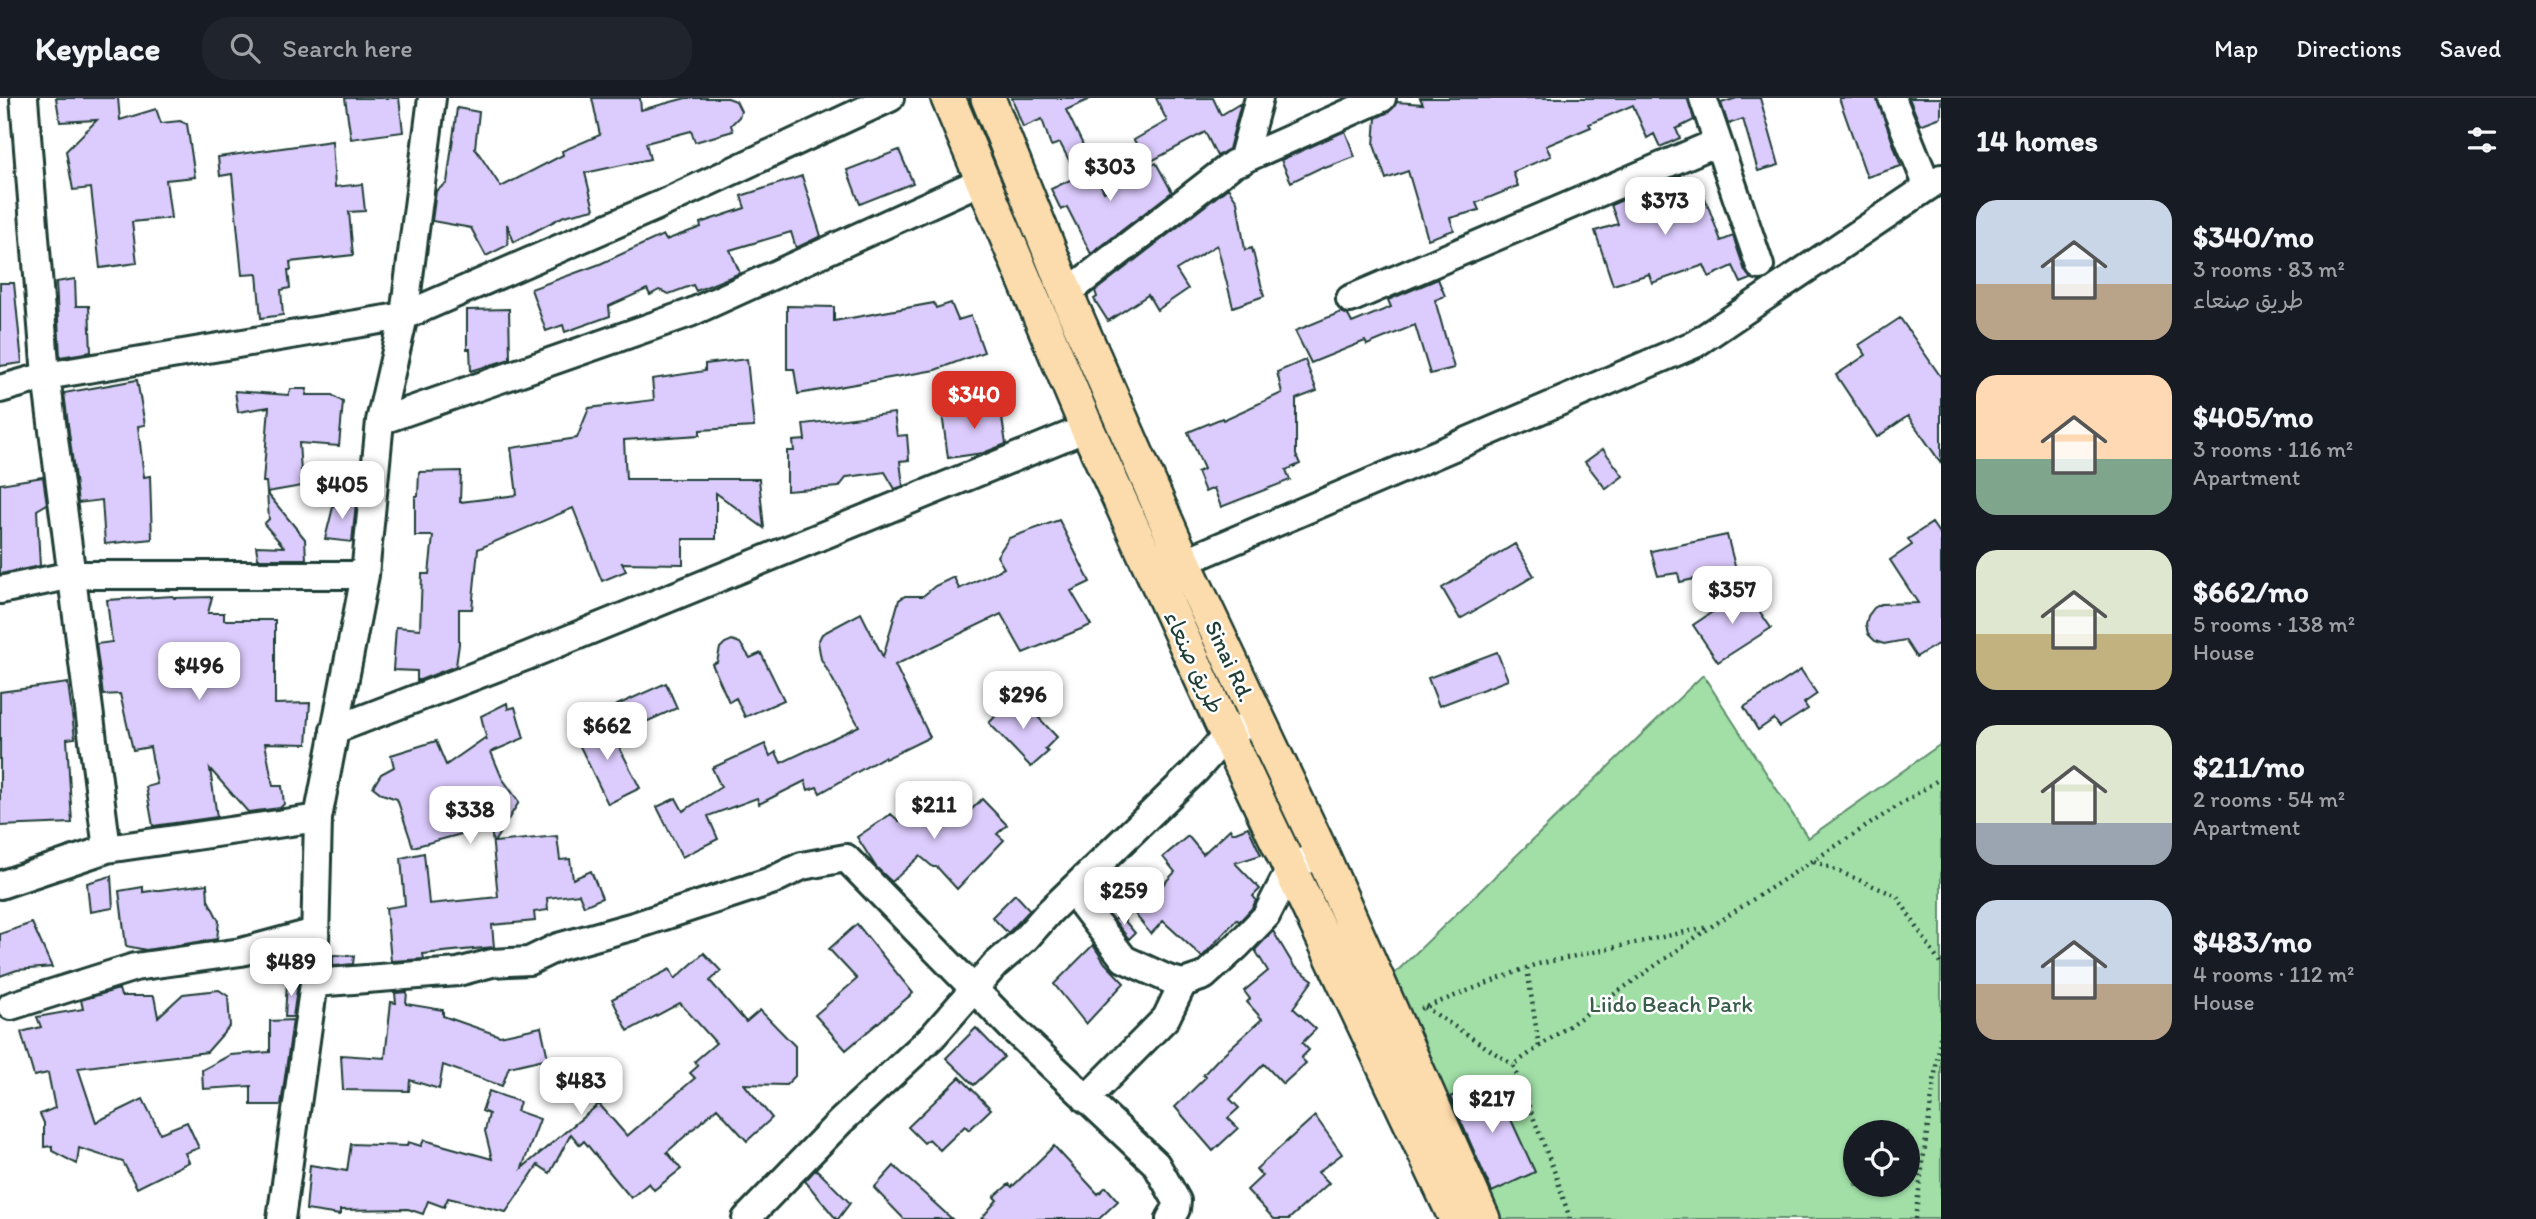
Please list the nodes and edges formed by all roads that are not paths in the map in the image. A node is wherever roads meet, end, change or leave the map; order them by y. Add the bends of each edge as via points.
1 (24, 98) edge
2 (432, 98) edge
3 (890, 98) edge
4 (948, 98) edge
5 (988, 98) edge
6 (1259, 98) edge
7 (1703, 98) edge
8 (1892, 98) edge
9 (1375, 99) edge
10 (1718, 142) junction
11 (1242, 161) junction
12 (981, 181) junction
13 (1935, 183) edge
14 (1760, 266) dead end
15 (1067, 293) junction
16 (1350, 299) dead end
17 (404, 316) junction
18 (46, 376) junction
19 (0, 389) edge
20 (380, 421) junction
21 (1087, 428) junction
22 (1184, 562) junction
23 (72, 575) junction
24 (365, 575) junction
25 (0, 590) edge
26 (1258, 719) junction
27 (334, 730) junction
28 (1227, 735) junction
29 (318, 818) junction
30 (107, 849) junction
31 (1321, 852) junction
32 (1290, 869) junction
33 (0, 885) edge
34 (1072, 891) junction
35 (315, 932) junction
36 (314, 983) junction
37 (1183, 983) junction
38 (975, 990) junction
39 (11, 1006) dead end
40 (1086, 1099) junction
41 (281, 1219) edge
42 (746, 1219) edge
43 (1170, 1219) edge
44 (1456, 1219) edge
45 (1483, 1219) edge

1 - 18 street
2 - 17 street
3 - 17 street
4 - 12 main road, طريق صنعاء
5 - 15 main road, Sinai Rd.
6 - 11 street
7 - 10 street
8 - 13 street
9 - 11 street
10 - 14 street
10 - 16 street
11 - 15 street
12 - 20 street via 690,313
12 - 21 main road, طريق صنعاء
13 - 22 street via 1695,344
15 - 22 main road, Sinai Rd.
17 - 18 street
17 - 20 street
18 - 19 street
18 - 23 street
20 - 24 street
21 - 27 street
21 - 28 main road, طريق صنعاء
22 - 26 main road, Sinai Rd.
23 - 24 street
23 - 25 street
23 - 30 street
24 - 27 street
26 - 28 street
26 - 31 main road, Sinai Rd.
27 - 29 street
28 - 32 main road, طريق صنعاء
28 - 34 street
29 - 30 street
29 - 35 street
30 - 33 street
31 - 32 street
31 - 45 main road, Sinai Rd. via 1410,1013
32 - 37 street via 1266,916 1204,976
32 - 44 main road, طريق صنعاء
34 - 37 street via 1124,959
34 - 38 street
35 - 36 street
35 - 39 street via 241,952 135,967
36 - 38 street via 529,961 558,947 771,881 802,866 846,858
36 - 41 street
37 - 40 street via 1166,1018
38 - 40 street
38 - 42 street
40 - 43 street via 1156,1164 1177,1201

